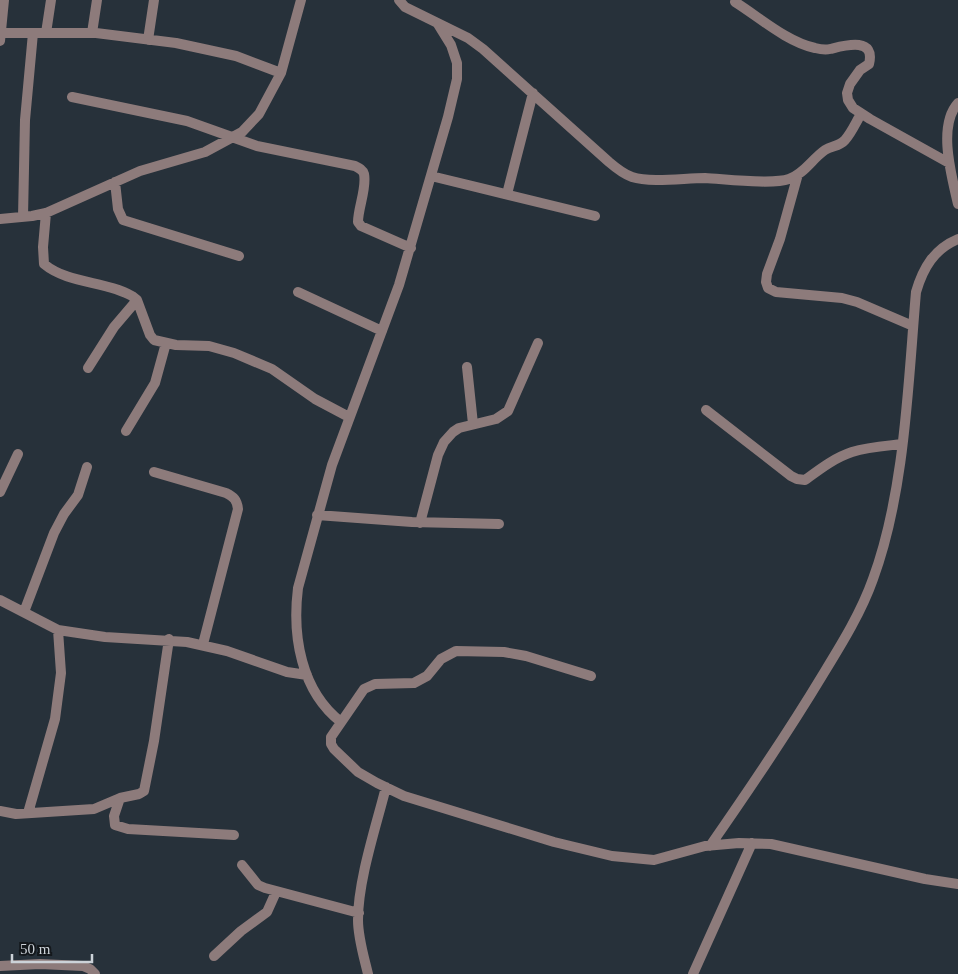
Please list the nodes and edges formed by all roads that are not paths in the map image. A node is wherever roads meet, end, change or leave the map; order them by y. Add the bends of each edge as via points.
1 (4, 0) edge
2 (51, 0) edge
3 (97, 0) edge
4 (154, 0) edge
5 (301, 0) edge
6 (399, 0) edge
7 (735, 2) dead end
8 (438, 24) junction
9 (33, 33) junction
10 (46, 33) junction
11 (92, 34) junction
12 (0, 37) edge
13 (148, 40) junction
14 (281, 73) junction
15 (533, 93) junction
16 (72, 98) dead end
17 (958, 103) edge
18 (861, 114) junction
19 (233, 138) junction
20 (949, 163) junction
21 (798, 174) junction
22 (431, 176) junction
23 (115, 182) junction
24 (507, 194) junction
25 (958, 204) edge
26 (46, 212) junction
27 (596, 216) dead end
28 (23, 217) junction
29 (0, 219) edge
30 (958, 239) edge
31 (411, 248) junction
32 (239, 256) dead end
33 (298, 292) dead end
34 (137, 300) junction
35 (913, 326) junction
36 (382, 331) junction
37 (166, 343) junction
38 (538, 343) dead end
39 (467, 367) dead end
40 (88, 368) dead end
41 (706, 410) dead end
42 (349, 417) junction
43 (473, 424) junction
44 (126, 431) dead end
45 (902, 444) junction
46 (18, 454) dead end
47 (87, 467) dead end
48 (154, 472) dead end
49 (0, 492) edge
50 (317, 515) junction
51 (420, 523) junction
52 (498, 524) dead end
53 (0, 600) edge
54 (24, 612) junction
55 (58, 630) junction
56 (169, 639) junction
57 (203, 644) junction
58 (307, 675) junction
59 (591, 676) dead end
60 (341, 722) junction
61 (386, 788) junction
62 (120, 798) junction
63 (0, 811) edge
64 (28, 813) junction
65 (234, 835) dead end
66 (752, 843) junction
67 (710, 846) junction
68 (242, 865) dead end
69 (958, 884) edge
70 (276, 892) junction
71 (359, 913) junction
72 (214, 956) dead end
73 (0, 966) edge
74 (96, 974) edge
75 (368, 974) edge
76 (693, 974) edge

1 - 12 street
2 - 10 street
3 - 11 street
4 - 13 street
5 - 14 street
6 - 8 street via 405,7
7 - 18 street via 796,42 828,49 861,45 867,50 869,64 855,76 847,93 853,108
8 - 15 street via 468,38
8 - 22 street via 454,53 457,79
9 - 10 street
9 - 12 street
9 - 28 street via 25,120
10 - 11 street
11 - 13 street
13 - 14 street via 236,56
14 - 19 street via 259,114
15 - 21 street via 615,167 633,177 782,181
15 - 24 street
16 - 19 street via 187,121
17 - 20 street via 949,123
18 - 20 street
18 - 21 street via 840,145 827,149
19 - 23 street via 205,152 140,171
19 - 31 street via 362,170 364,182 358,222
20 - 25 street
21 - 35 street via 767,274 768,288 776,292 842,298
22 - 24 street
22 - 31 street
23 - 26 street
23 - 32 street via 118,209 123,220
24 - 27 street
26 - 28 street
26 - 34 street via 44,264 71,276 127,292
28 - 29 street
30 - 35 street via 948,243 928,262 920,277
31 - 36 street
33 - 36 street
34 - 37 street via 150,335 154,340
34 - 40 street via 114,327
35 - 45 street
36 - 42 street
37 - 42 street via 209,346 234,353 272,369 315,399
37 - 44 street via 155,383
38 - 43 street via 508,411 496,419
39 - 43 street
41 - 45 street via 797,479 804,480 851,452
42 - 50 street
43 - 51 street via 459,428 444,442
45 - 67 street via 886,533 864,603 794,722
46 - 49 street
47 - 54 street via 78,495 54,534
48 - 57 street via 226,493 237,501 238,509
50 - 51 street
50 - 58 street via 295,608 297,644
51 - 52 street
53 - 54 street
54 - 55 street
55 - 56 street via 105,638
55 - 64 street via 61,673 55,719
56 - 57 street
56 - 62 street via 146,786 139,794
57 - 58 street via 280,670
58 - 60 street via 320,702
59 - 60 street via 519,654 456,651 441,659 427,676 414,683 375,684 364,689
60 - 61 street via 331,737 334,749 358,772
61 - 67 street via 434,806 612,856 654,860
61 - 71 street
62 - 64 street via 94,809
62 - 65 street via 113,821 118,827
63 - 64 street
66 - 67 street
66 - 69 street via 771,844
66 - 76 street
68 - 70 street via 258,885
70 - 71 street
70 - 72 street via 267,912 241,930
71 - 75 street
73 - 74 street via 83,966

